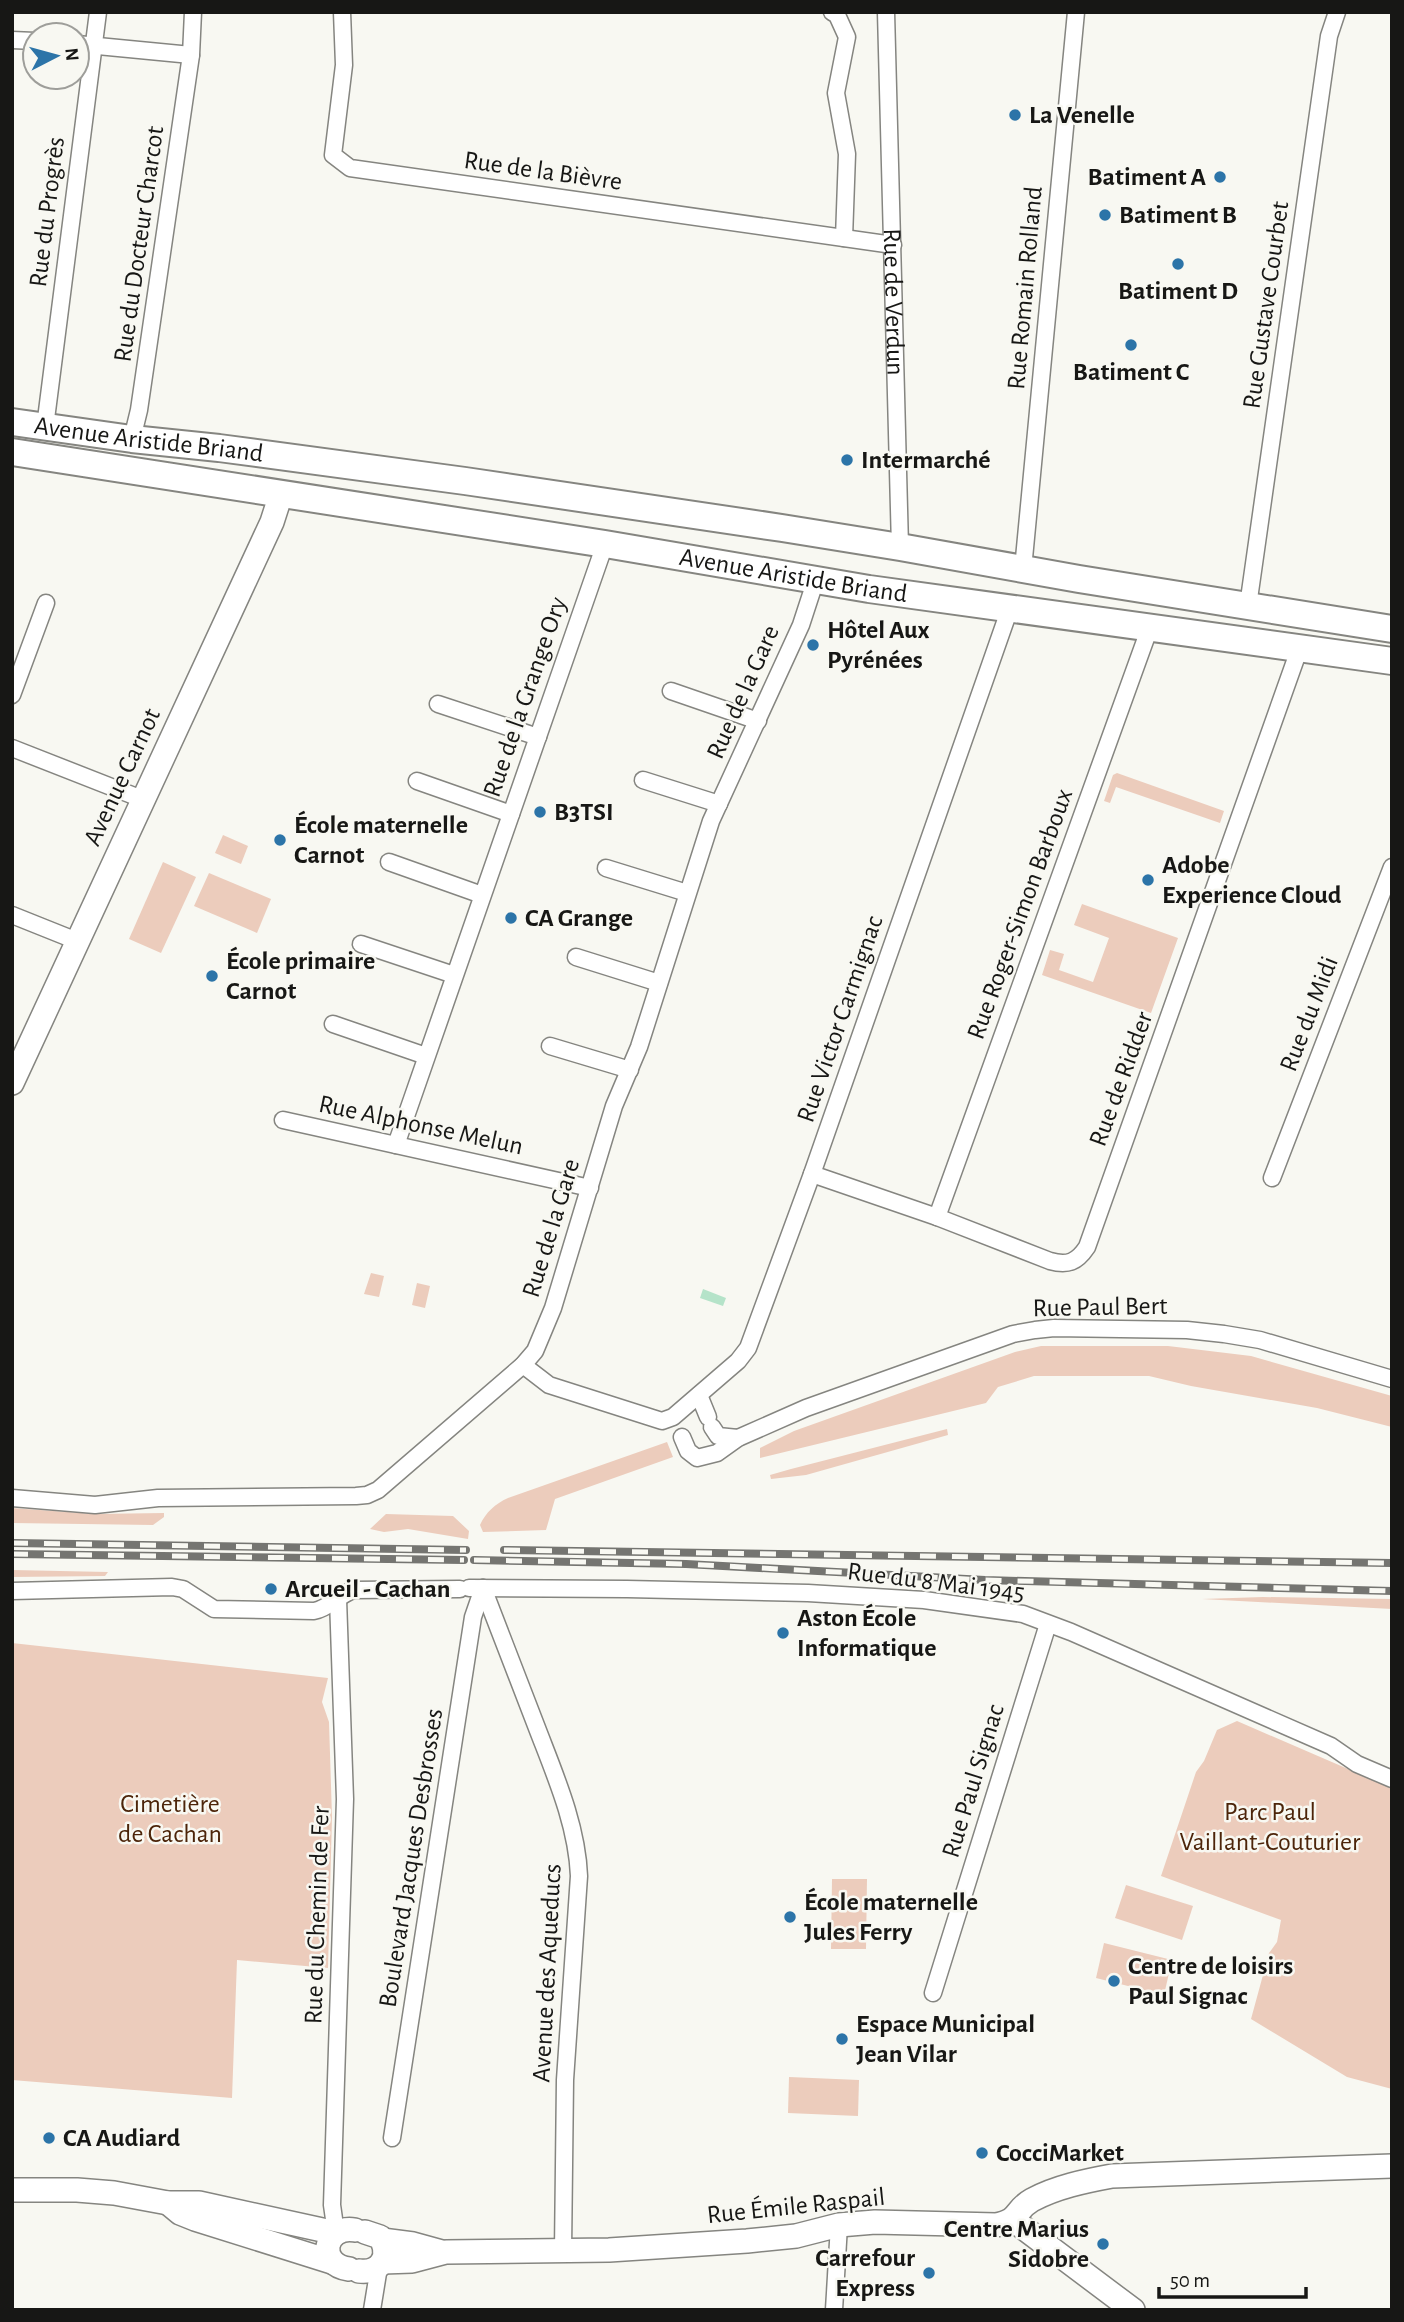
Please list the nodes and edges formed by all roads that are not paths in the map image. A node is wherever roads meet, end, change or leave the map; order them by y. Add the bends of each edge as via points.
1 (97, 12) edge
2 (193, 12) edge
3 (342, 12) edge
4 (832, 12) edge
5 (887, 12) edge
6 (1076, 12) edge
7 (1337, 12) edge
8 (91, 28) edge
9 (91, 46) edge
10 (191, 55) junction
11 (80, 91) edge
12 (844, 238) junction
13 (893, 245) junction
14 (12, 422) edge
15 (45, 427) junction
16 (132, 439) junction
17 (12, 452) edge
18 (287, 457) junction
19 (281, 494) junction
20 (605, 544) junction
21 (900, 547) junction
22 (1023, 569) junction
23 (816, 579) junction
24 (890, 592) junction
25 (47, 603) dead end
26 (1248, 606) junction
27 (1010, 608) junction
28 (1150, 627) junction
29 (1392, 629) edge
30 (1300, 647) junction
31 (1392, 661) edge
32 (671, 691) dead end
33 (12, 695) edge
34 (438, 704) dead end
35 (758, 721) junction
36 (538, 737) junction
37 (12, 748) edge
38 (643, 780) dead end
39 (417, 781) dead end
40 (142, 799) junction
41 (719, 804) junction
42 (510, 814) junction
43 (388, 862) dead end
44 (1392, 867) edge
45 (606, 868) dead end
46 (687, 893) junction
47 (482, 895) junction
48 (12, 915) edge
49 (77, 941) junction
50 (361, 944) dead end
51 (576, 957) dead end
52 (454, 975) junction
53 (659, 983) junction
54 (333, 1024) dead end
55 (550, 1046) dead end
56 (426, 1056) junction
57 (630, 1070) junction
58 (12, 1083) edge
59 (283, 1120) dead end
60 (396, 1145) junction
61 (812, 1174) junction
62 (1272, 1178) dead end
63 (590, 1188) junction
64 (937, 1217) junction
65 (523, 1365) junction
66 (1392, 1379) edge
67 (699, 1395) junction
68 (677, 1427) junction
69 (738, 1438) junction
70 (12, 1498) edge
71 (471, 1588) junction
72 (12, 1591) edge
73 (338, 1599) junction
74 (1048, 1624) junction
75 (1392, 1779) edge
76 (933, 1993) dead end
77 (392, 2138) dead end
78 (1392, 2166) edge
79 (12, 2190) edge
80 (1013, 2220) junction
81 (839, 2225) junction
82 (563, 2251) junction
83 (360, 2252) junction
84 (372, 2310) edge
85 (834, 2310) edge
86 (1133, 2310) edge

1 - 8 street, Rue du Progrès
2 - 10 street, Rue du Docteur Charcot
3 - 12 street, Rue de la Bièvre via 344,65 333,155 350,168
4 - 12 street via 847,37 836,93 847,154
5 - 13 street, Rue de Verdun
6 - 22 street, Rue Romain Rolland
7 - 26 street, Rue Gustave Courbet via 1329,36
9 - 10 street
10 - 16 street, Rue du Docteur Charcot
11 - 15 street, Rue du Progrès
12 - 13 street, Rue de la Bièvre
13 - 21 street, Rue de Verdun
14 - 15 main road, Avenue Aristide Briand
15 - 16 main road, Avenue Aristide Briand
16 - 18 main road, Avenue Aristide Briand
17 - 19 main road, Avenue Aristide Briand
18 - 19 main road, Avenue Aristide Briand
18 - 21 main road, Avenue Aristide Briand
19 - 20 main road, Avenue Aristide Briand
19 - 40 street, Avenue Carnot
20 - 23 main road, Avenue Aristide Briand
20 - 36 street, Rue de la Grange Ory
21 - 22 main road, Avenue Aristide Briand
21 - 24 main road, Rue de Verdun
22 - 26 main road, Avenue Aristide Briand
23 - 24 main road, Avenue Aristide Briand
23 - 35 street, Rue de la Gare via 801,625
24 - 27 main road, Avenue Aristide Briand
25 - 33 street
26 - 29 main road, Avenue Aristide Briand
27 - 28 main road, Avenue Aristide Briand
27 - 61 street, Rue Victor Carmignac
28 - 30 main road, Avenue Aristide Briand
28 - 64 street, Rue Roger-Simon Barboux
30 - 31 main road, Avenue Aristide Briand
30 - 64 street, Rue de Ridder via 1087,1247 1074,1262 1057,1263
32 - 35 street
34 - 36 street
35 - 41 street, Rue de la Gare
36 - 42 street, Rue de la Grange Ory
37 - 40 street
38 - 41 street
39 - 42 street
40 - 49 street, Avenue Carnot
41 - 46 street, Rue de la Gare
42 - 47 street, Rue de la Grange Ory
43 - 47 street
44 - 62 street, Rue du Midi
45 - 46 street
46 - 53 street, Rue de la Gare
47 - 52 street, Rue de la Grange Ory
48 - 49 street
49 - 58 street, Avenue Carnot
50 - 52 street
51 - 53 street
52 - 56 street, Rue de la Grange Ory
53 - 57 street, Rue de la Gare
54 - 56 street
55 - 57 street
56 - 60 street, Rue de la Grange Ory
57 - 63 street, Rue de la Gare
59 - 60 street, Rue Alphonse Melun
60 - 63 street, Rue Alphonse Melun
61 - 64 street, Rue de Ridder
61 - 67 street, Rue Victor Carmignac via 748,1348
63 - 65 street, Rue de la Gare via 553,1308 535,1351
65 - 68 street via 549,1385
65 - 70 street, Rue de la Gare via 367,1495 158,1498 95,1505
66 - 69 street, Rue Paul Bert via 1260,1340 1224,1334 1035,1330 806,1408
67 - 68 street, Rue Victor Carmignac
67 - 69 street via 718,1436
68 - 69 street, Rue Paul Bert via 696,1458 717,1453
71 - 73 street, Rue du 8 Mai 1945 via 354,1590
71 - 74 street, Rue du 8 Mai 1945 via 796,1593 925,1600 1023,1614
71 - 77 street, Boulevard Jacques Desbrosses via 471,1631
71 - 82 street, Avenue des Aqueducs via 548,1758 577,1851 565,2080
72 - 73 street, Rue du 8 Mai 1945 via 172,1587 214,1609 314,1611
73 - 83 street, Rue du Chemin de Fer via 345,1799 332,2205
74 - 75 street, Rue du 8 Mai 1945 via 1331,1746
74 - 76 street, Rue Paul Signac
78 - 80 street via 1112,2176 1044,2195 1029,2202
79 - 83 street, Rue Émile Raspail via 114,2193 169,2203 195,2219
80 - 81 street, Rue Émile Raspail via 985,2226
80 - 86 street
81 - 82 street, Rue Émile Raspail via 747,2241
81 - 85 street
82 - 83 street, Rue Émile Raspail via 446,2252 413,2244
83 - 84 street, Rue du Chemin de Fer

